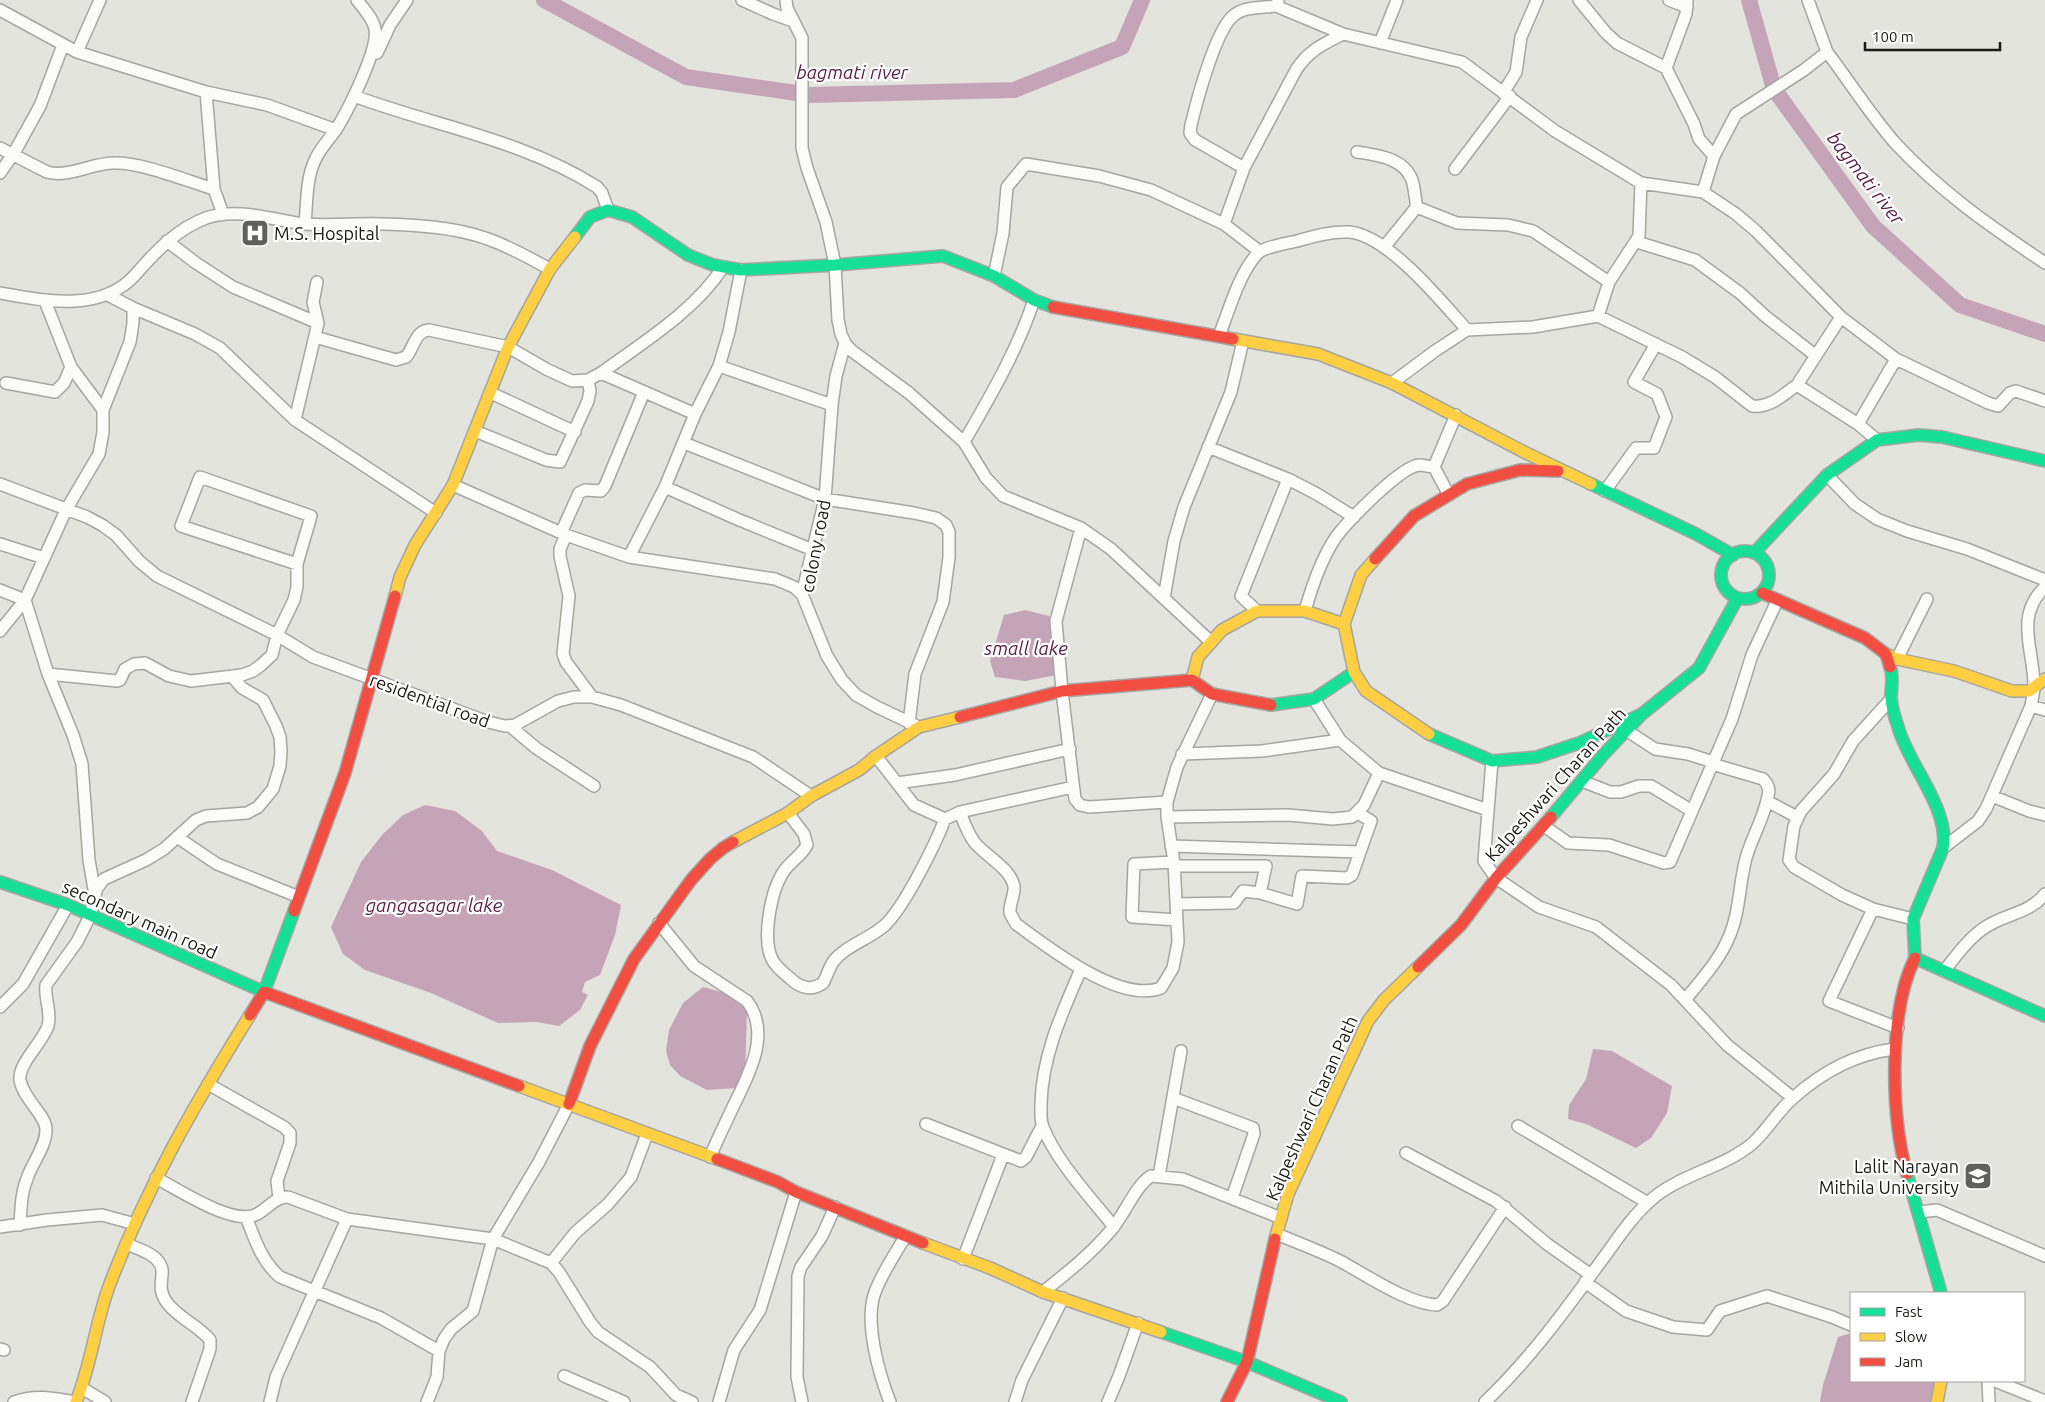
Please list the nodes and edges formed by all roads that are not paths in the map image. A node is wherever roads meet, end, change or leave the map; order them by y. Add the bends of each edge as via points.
1 (100, 0) edge
2 (357, 0) edge
3 (407, 0) edge
4 (742, 0) edge
5 (786, 0) edge
6 (1397, 0) edge
7 (1537, 0) edge
8 (1579, 0) edge
9 (1669, 0) edge
10 (1808, 0) edge
11 (1277, 3) edge
12 (1687, 4) edge
13 (0, 10) edge
14 (793, 21) junction
15 (1343, 34) junction
16 (1380, 43) junction
17 (63, 45) junction
18 (77, 52) junction
19 (1827, 52) junction
20 (1666, 68) junction
21 (206, 92) junction
22 (1507, 95) junction
23 (357, 98) junction
24 (336, 130) junction
25 (0, 148) edge
26 (1357, 152) dead end
27 (14, 153) junction
28 (1714, 156) junction
29 (1244, 168) junction
30 (1455, 169) dead end
31 (0, 173) edge
32 (1641, 183) junction
33 (214, 189) junction
34 (1703, 192) junction
35 (1417, 208) junction
36 (608, 210) junction
37 (223, 214) junction
38 (305, 224) junction
39 (1224, 224) junction
40 (167, 241) junction
41 (1638, 242) junction
42 (1384, 246) junction
43 (1259, 251) junction
44 (2045, 263) edge
45 (835, 265) junction
46 (723, 267) junction
47 (550, 269) junction
48 (741, 270) junction
49 (994, 276) junction
50 (317, 282) dead end
51 (1609, 282) junction
52 (0, 293) edge
53 (108, 295) junction
54 (1034, 300) junction
55 (45, 301) junction
56 (133, 308) junction
57 (1598, 316) junction
58 (1841, 316) junction
59 (318, 323) junction
60 (1467, 330) junction
61 (1219, 336) junction
62 (315, 337) junction
63 (1243, 342) junction
64 (844, 344) junction
65 (1656, 344) junction
66 (508, 347) junction
67 (1816, 356) junction
68 (1896, 359) junction
69 (719, 366) junction
70 (71, 367) junction
71 (601, 373) junction
72 (588, 380) junction
73 (6, 383) dead end
74 (1392, 383) junction
75 (1797, 385) junction
76 (644, 392) junction
77 (491, 393) junction
78 (2045, 401) edge
79 (832, 405) junction
80 (103, 410) junction
81 (695, 414) junction
82 (1456, 415) junction
83 (295, 420) junction
84 (1858, 424) junction
85 (475, 431) junction
86 (576, 432) junction
87 (1877, 440) junction
88 (964, 442) junction
89 (684, 443) junction
90 (1208, 447) junction
91 (2045, 461) edge
92 (1434, 467) junction
93 (1562, 471) junction
94 (1827, 475) junction
95 (1288, 479) junction
96 (0, 484) edge
97 (452, 485) junction
98 (665, 487) junction
99 (1605, 491) junction
100 (1449, 495) junction
101 (825, 499) junction
102 (66, 510) junction
103 (436, 513) junction
104 (1354, 518) junction
105 (1081, 528) junction
106 (564, 534) junction
107 (0, 544) edge
108 (813, 550) junction
109 (1754, 553) junction
110 (1733, 554) junction
111 (630, 557) junction
112 (44, 558) junction
113 (297, 564) junction
114 (2045, 580) edge
115 (2045, 587) edge
116 (0, 590) edge
117 (1762, 593) junction
118 (802, 594) junction
119 (1164, 598) junction
120 (1737, 598) junction
121 (1927, 599) dead end
122 (25, 600) junction
123 (1777, 601) junction
124 (1256, 611) junction
125 (1305, 611) junction
126 (1344, 624) junction
127 (0, 631) edge
128 (277, 635) junction
129 (1211, 642) junction
130 (1891, 657) junction
131 (1354, 672) junction
132 (48, 674) junction
133 (232, 676) junction
134 (371, 679) junction
135 (2045, 679) edge
136 (1192, 680) junction
137 (2034, 687) junction
138 (1062, 691) junction
139 (1212, 694) junction
140 (592, 697) junction
141 (1314, 699) junction
142 (1892, 699) junction
143 (2031, 706) junction
144 (2045, 710) edge
145 (1642, 714) junction
146 (914, 725) junction
147 (510, 726) junction
148 (1626, 730) junction
149 (1340, 740) junction
150 (1070, 749) junction
151 (1182, 754) junction
152 (876, 756) junction
153 (1492, 761) junction
154 (1712, 763) junction
155 (1379, 774) junction
156 (1582, 781) junction
157 (897, 783) junction
158 (594, 786) dead end
159 (1073, 787) junction
160 (811, 796) junction
161 (1992, 796) junction
162 (1767, 801) junction
163 (1167, 802) junction
164 (1488, 810) junction
165 (1692, 811) junction
166 (960, 812) junction
167 (788, 813) junction
168 (1358, 813) junction
169 (2045, 815) edge
170 (1167, 817) junction
171 (1797, 817) junction
172 (944, 818) junction
173 (1544, 826) junction
174 (177, 837) junction
175 (1171, 846) junction
176 (1943, 848) junction
177 (1360, 852) junction
178 (1174, 864) junction
179 (1496, 878) junction
180 (0, 882) edge
181 (1260, 892) junction
182 (2045, 894) edge
183 (95, 895) junction
184 (299, 897) junction
185 (1176, 904) junction
186 (68, 905) junction
187 (1873, 909) junction
188 (90, 916) junction
189 (1177, 920) junction
190 (1913, 920) junction
191 (659, 923) junction
192 (1915, 958) junction
193 (1081, 969) junction
194 (1944, 971) junction
195 (264, 992) junction
196 (1685, 1000) junction
197 (0, 1007) edge
198 (2045, 1016) edge
199 (1898, 1028) junction
200 (1894, 1049) junction
201 (1181, 1050) dead end
202 (208, 1084) junction
203 (1173, 1098) junction
204 (1793, 1098) junction
205 (569, 1104) junction
206 (926, 1124) dead end
207 (1042, 1126) junction
208 (1518, 1126) dead end
209 (647, 1134) junction
210 (1406, 1153) dead end
211 (1003, 1155) junction
212 (710, 1157) junction
213 (1159, 1176) junction
214 (156, 1178) junction
215 (796, 1192) junction
216 (279, 1198) junction
217 (1232, 1198) junction
218 (1648, 1203) junction
219 (835, 1206) junction
220 (1505, 1207) junction
221 (1919, 1212) junction
222 (246, 1217) junction
223 (1281, 1218) junction
224 (347, 1219) junction
225 (135, 1224) junction
226 (20, 1225) junction
227 (0, 1227) edge
228 (1114, 1227) junction
229 (1277, 1234) junction
230 (905, 1237) junction
231 (493, 1239) junction
232 (127, 1244) junction
233 (2045, 1256) edge
234 (963, 1260) junction
235 (551, 1263) junction
236 (1588, 1278) junction
237 (313, 1292) junction
238 (1043, 1292) junction
239 (1941, 1292) edge
240 (1063, 1298) junction
241 (1138, 1323) junction
242 (1850, 1325) edge
243 (439, 1351) junction
244 (1247, 1362) junction
245 (564, 1376) dead end
246 (1941, 1382) edge
247 (1988, 1382) edge
248 (1998, 1382) edge
249 (82, 1388) junction
250 (674, 1398) edge
251 (2045, 1401) edge
252 (14, 1402) edge
253 (75, 1402) edge
254 (106, 1402) edge
255 (192, 1402) edge
256 (270, 1402) edge
257 (428, 1402) edge
258 (624, 1402) edge
259 (692, 1402) edge
260 (719, 1402) edge
261 (802, 1402) edge
262 (890, 1402) edge
263 (1016, 1402) edge
264 (1108, 1402) edge
265 (1227, 1402) edge
266 (1342, 1402) edge
267 (1485, 1402) edge
268 (1937, 1402) edge
269 (1990, 1402) edge

1 - 18 street
2 - 23 street via 372,21 376,34
3 - 23 street via 382,41
4 - 14 street
5 - 14 street
6 - 16 street
7 - 22 street via 1521,37 1516,72
8 - 20 street via 1617,43
9 - 12 street
10 - 19 street
11 - 15 street
11 - 29 street via 1250,8 1232,17 1222,30 1191,125 1190,133 1195,140
12 - 20 street
13 - 17 street
14 - 45 street via 802,38 802,148 826,222
15 - 16 street
15 - 29 street via 1313,49 1304,58
16 - 22 street via 1462,62
17 - 18 street
17 - 27 street via 40,106
18 - 21 street
19 - 28 street via 1736,114
19 - 44 street via 1896,143 1939,186 1972,214
20 - 28 street via 1694,124 1698,139
21 - 24 street via 267,105
21 - 33 street
22 - 30 street
22 - 32 street via 1555,131
23 - 24 street
23 - 36 street via 435,124 480,134 545,160 597,187
24 - 38 street via 312,167
25 - 27 street
26 - 35 street via 1400,165 1412,181
27 - 31 street
27 - 33 street via 54,174 101,164 125,163
28 - 34 street
29 - 39 street
32 - 34 street
32 - 41 street
33 - 37 street
34 - 58 street via 1756,231
35 - 42 street
35 - 51 street via 1456,223 1508,225 1533,231
36 - 46 street via 632,217 688,256
36 - 47 street via 590,217
37 - 38 street
37 - 40 street via 192,224
38 - 47 street via 384,224 454,230 497,243
39 - 43 street
39 - 49 street via 1151,190 1098,176 1026,164 1007,187 1003,233
40 - 53 street via 135,275
40 - 59 street via 233,287
41 - 51 street
41 - 67 street via 1695,260
42 - 43 street via 1349,232 1308,238
42 - 60 street
43 - 61 street via 1245,270
45 - 48 street
45 - 49 street via 943,256
45 - 64 street via 838,320
46 - 48 street
46 - 71 street via 714,282 693,303
47 - 66 street
48 - 69 street
49 - 54 street
50 - 59 street via 313,302
51 - 57 street
52 - 55 street
53 - 55 street via 79,301
53 - 56 street
54 - 61 street via 1060,309
54 - 88 street via 1013,356
55 - 70 street
56 - 80 street via 130,342
56 - 83 street via 196,334 220,348
57 - 60 street via 1534,327
57 - 65 street
58 - 67 street
58 - 68 street
59 - 62 street
60 - 74 street
61 - 63 street
62 - 66 street via 396,360 406,357 424,330
62 - 83 street
63 - 74 street via 1318,354
63 - 90 street via 1231,392
64 - 79 street, colony road
64 - 88 street via 909,393
65 - 75 street via 1702,369 1752,406 1774,402
65 - 99 street via 1634,382 1657,394 1666,417 1654,448 1636,448
66 - 72 street via 566,379
66 - 77 street
67 - 75 street
68 - 78 street via 1994,406 2016,391
68 - 84 street
69 - 79 street
69 - 81 street
70 - 73 street via 56,392
70 - 80 street
71 - 72 street
71 - 76 street
72 - 86 street via 590,396
74 - 82 street
75 - 84 street
76 - 81 street
76 - 106 street via 605,486 601,491 579,493
77 - 85 street
77 - 86 street
79 - 101 street, colony road
80 - 102 street via 99,454
81 - 89 street
82 - 92 street
82 - 93 street
83 - 103 street
84 - 87 street
85 - 86 street via 556,463 562,459
85 - 97 street
87 - 91 street via 1919,435 1942,437
87 - 94 street
88 - 105 street via 986,478 1003,496
89 - 98 street
89 - 101 street
90 - 95 street
90 - 119 street via 1174,541
92 - 100 street
92 - 104 street via 1418,465 1394,479
93 - 99 street
93 - 100 street via 1520,470 1467,484
94 - 109 street
94 - 114 street via 1855,504 1877,519 1967,549
95 - 104 street
95 - 124 street via 1241,596
96 - 102 street, residential road
97 - 103 street
97 - 106 street
98 - 108 street
98 - 111 street
99 - 110 street
100 - 126 street via 1414,516 1362,575
101 - 108 street, colony road
101 - 146 street via 930,516 941,521 949,532 944,602 914,674
102 - 112 street
102 - 128 street, residential road via 87,517 116,535 157,576
103 - 134 street via 415,545 400,577
104 - 125 street via 1336,537 1319,568
105 - 119 street via 1111,549
105 - 138 street via 1056,614
106 - 111 street
106 - 140 street via 560,556 569,596 563,654
107 - 112 street
108 - 118 street, colony road
109 - 110 street
109 - 117 street via 1768,567 1769,581
110 - 120 street via 1723,565 1721,578 1726,591
111 - 118 street via 775,579
112 - 122 street
113 - 113 street via 311,516 200,477 180,526
113 - 128 street via 298,587
115 - 137 street via 2036,596 2028,619
116 - 122 street
117 - 120 street via 1751,599
117 - 123 street
118 - 146 street, colony road via 827,656 842,680 877,708
119 - 129 street
120 - 145 street via 1699,668
121 - 130 street
122 - 127 street
122 - 132 street
123 - 130 street via 1865,638
123 - 154 street via 1752,655 1732,719
124 - 125 street
124 - 129 street via 1222,630
125 - 126 street
126 - 131 street
128 - 133 street via 272,656 253,671
128 - 134 street, residential road via 313,657
129 - 136 street via 1198,657
130 - 137 street via 1954,670 2012,691 2029,691
130 - 142 street
131 - 141 street
131 - 153 street via 1366,691 1423,731
132 - 133 street via 117,681 125,669 140,662 150,664 169,676 191,681
132 - 183 street via 82,764 89,860
133 - 174 street via 242,688 263,700 280,737 280,766 273,789 258,808 247,813 206,816 196,820
134 - 147 street, residential road via 488,722
134 - 184 street via 346,773
135 - 137 street
136 - 138 street
136 - 139 street
137 - 143 street
138 - 146 street
138 - 150 street
139 - 141 street via 1267,706
139 - 151 street
140 - 147 street, residential road via 558,701
140 - 160 street, residential road via 621,705 753,757
141 - 149 street
142 - 171 street via 1853,741 1834,774
142 - 176 street via 1898,729 1943,826
143 - 144 street
143 - 161 street
145 - 148 street, Kalpeshwari Charan Path
145 - 153 street via 1579,743 1537,756
146 - 152 street
147 - 158 street via 536,748
148 - 154 street via 1655,749 1688,754
148 - 156 street, Kalpeshwari Charan Path
149 - 151 street via 1262,751
149 - 155 street
150 - 157 street via 955,775
150 - 159 street
151 - 163 street
152 - 157 street
152 - 160 street via 859,770
153 - 164 street
154 - 162 street via 1763,779 1767,783
154 - 165 street
155 - 164 street
155 - 168 street
156 - 165 street via 1610,792 1651,786
156 - 173 street, Kalpeshwari Charan Path
157 - 172 street via 914,805
159 - 163 street via 1076,802 1083,806
159 - 166 street
160 - 167 street
161 - 169 street via 2029,812
161 - 176 street via 1978,821
162 - 171 street
162 - 196 street via 1746,857 1737,915 1729,937 1708,973
163 - 170 street
164 - 179 street via 1484,862
165 - 173 street via 1668,863 1609,845 1568,843
166 - 172 street
166 - 193 street via 975,842 1011,880 1014,892 1010,913 1016,924
167 - 172 street via 804,834 806,845 782,873 772,901 768,937 776,966 797,984 809,988 823,983 838,957 875,933 893,916 937,838
167 - 191 street via 723,848 691,880
168 - 170 street via 1344,819
168 - 177 street via 1371,821
170 - 175 street
171 - 187 street via 1789,855 1791,864 1842,895
173 - 179 street, Kalpeshwari Charan Path
174 - 183 street via 146,860 104,879
174 - 184 street via 217,864
175 - 177 street
175 - 178 street
176 - 190 street
177 - 181 street via 1352,875 1347,878 1302,876 1297,904
178 - 181 street via 1266,866
178 - 185 street
178 - 189 street via 1134,864 1132,916
179 - 196 street via 1539,908 1596,927
179 - 223 street, Kalpeshwari Charan Path via 1461,925 1405,978 1368,1021 1292,1186
180 - 186 street, secondary main road
181 - 185 street via 1243,892 1234,903
182 - 194 street via 2030,908 1985,927
183 - 188 street
184 - 195 street
185 - 189 street
186 - 188 street, secondary main road
186 - 197 street via 23,984
187 - 190 street
187 - 199 street via 1829,1002
188 - 195 street, secondary main road
188 - 226 street via 77,942 46,984 50,1014 48,1025 21,1070 22,1088 46,1130 24,1186
189 - 193 street via 1178,942 1173,968 1161,988 1142,992 1128,990
190 - 192 street
191 - 205 street via 634,959 590,1046
191 - 212 street via 694,966 747,1001 754,1010 756,1047 748,1080
192 - 194 street
192 - 199 street via 1907,974
193 - 207 street via 1043,1072
194 - 198 street
195 - 202 street
195 - 205 street, secondary main road
196 - 204 street via 1727,1045
199 - 200 street
200 - 204 street via 1875,1052 1834,1067
200 - 221 street via 1902,1155
201 - 203 street
202 - 214 street
202 - 216 street via 290,1133 290,1143 277,1181
203 - 213 street
203 - 217 street via 1253,1128 1254,1134
204 - 218 street via 1743,1151 1668,1188
205 - 209 street, secondary main road
205 - 231 street
206 - 211 street
207 - 211 street via 1024,1160
207 - 228 street via 1057,1154
208 - 218 street
209 - 212 street, secondary main road
209 - 235 street via 631,1177
210 - 220 street
211 - 234 street
212 - 215 street, secondary main road
213 - 217 street via 1183,1180
213 - 228 street via 1151,1176 1143,1183
214 - 222 street via 224,1212
214 - 225 street
215 - 219 street, secondary main road
215 - 260 street via 760,1310 734,1350
216 - 222 street via 259,1213
216 - 224 street via 294,1198
217 - 223 street
218 - 236 street
219 - 230 street, secondary main road
219 - 261 street via 822,1236 798,1276 797,1377
220 - 229 street via 1443,1302 1437,1305 1420,1302
220 - 236 street
221 - 233 street via 1937,1210
221 - 239 street
222 - 237 street via 272,1270
223 - 229 street, Kalpeshwari Charan Path
224 - 231 street
224 - 237 street
225 - 226 street via 102,1215
225 - 232 street
226 - 227 street
228 - 238 street via 1079,1264
229 - 244 street, Kalpeshwari Charan Path
230 - 234 street, secondary main road
230 - 262 street via 882,1274 871,1312 874,1344
231 - 235 street
231 - 243 street via 475,1308 447,1333
232 - 249 street via 101,1310
232 - 255 street via 157,1260 162,1269 160,1287 166,1302 210,1340 201,1380
234 - 238 street, secondary main road via 990,1268
235 - 250 street via 598,1332 650,1367
236 - 242 street via 1626,1311 1673,1327 1707,1330 1720,1312 1767,1296
236 - 267 street via 1532,1353
237 - 243 street via 381,1318
237 - 256 street via 276,1377
238 - 240 street, secondary main road
240 - 241 street, secondary main road
240 - 263 street via 1022,1380
241 - 244 street, secondary main road
241 - 264 street
243 - 257 street via 437,1377
244 - 265 street, Kalpeshwari Charan Path
244 - 266 street, secondary main road
245 - 258 street
246 - 268 street
247 - 269 street
248 - 251 street
249 - 253 street
249 - 254 street
250 - 259 street
252 - 253 street via 27,1397 48,1396

